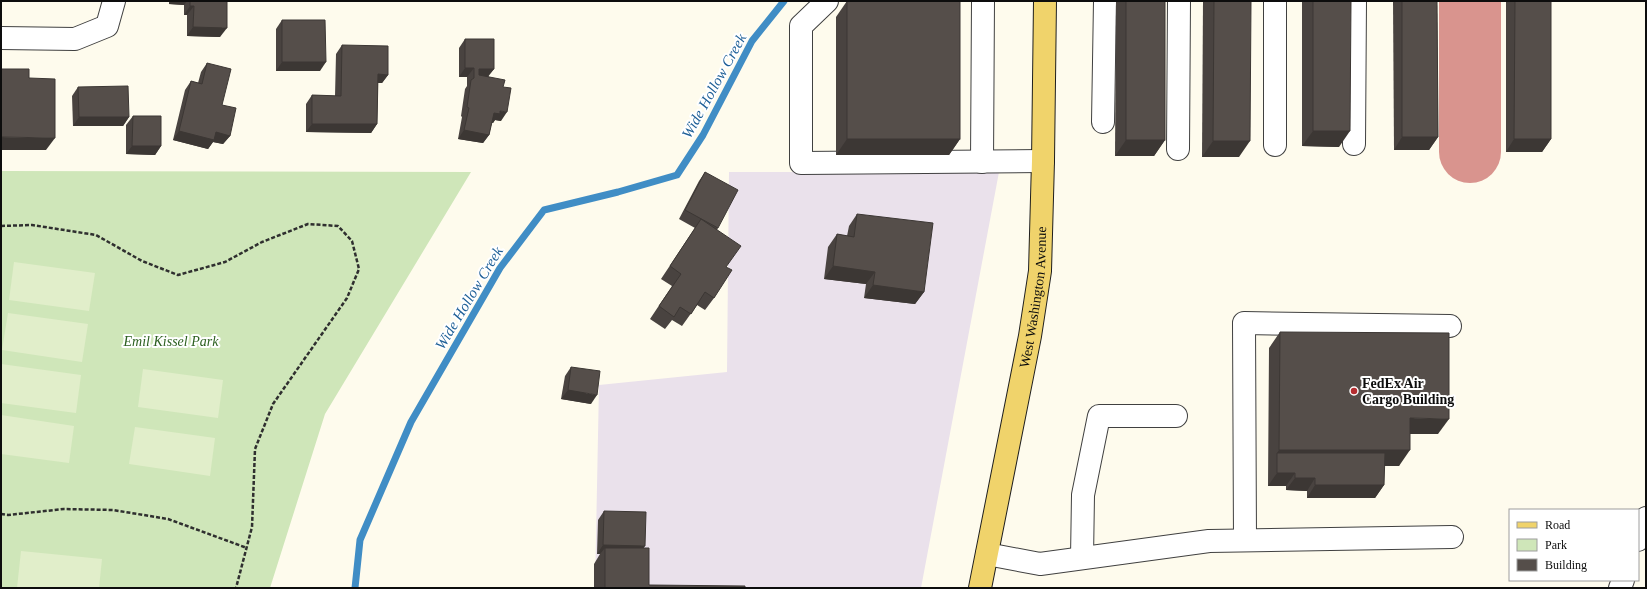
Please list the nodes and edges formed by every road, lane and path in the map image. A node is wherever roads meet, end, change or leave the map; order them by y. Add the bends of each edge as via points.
1 (114, 1) edge
2 (827, 1) edge
3 (982, 1) edge
4 (1045, 1) edge
5 (1105, 1) edge
6 (1179, 1) edge
7 (1275, 1) edge
8 (1355, 1) edge
9 (1, 38) edge
10 (1103, 122) dead end
11 (1354, 144) dead end
12 (1275, 145) dead end
13 (1178, 149) dead end
14 (1043, 161) junction
15 (982, 162) junction
16 (1, 226) edge
17 (1450, 326) dead end
18 (1176, 416) dead end
19 (1, 514) edge
20 (1646, 518) edge
21 (1639, 537) edge
22 (1452, 538) dead end
23 (1245, 540) junction
24 (247, 548) junction
25 (986, 554) junction
26 (1082, 558) junction
27 (236, 588) edge
28 (980, 588) edge

1 - 9 street via 106,26 75,39
2 - 15 street via 800,26 800,163
3 - 15 street
4 - 14 main road, West Washington Avenue
5 - 10 street
6 - 13 street
7 - 12 street
8 - 11 street
14 - 15 street
14 - 25 main road, West Washington Avenue via 1040,271 1030,336
16 - 24 path via 32,225 96,235 142,261 178,275 225,262 262,242 308,224 338,226 352,241 359,268 347,298 273,404 256,449 252,527
17 - 23 street via 1244,323
18 - 26 street via 1099,416 1083,494
19 - 24 path via 64,509 113,510 168,519
20 - 21 street
22 - 23 street
23 - 26 street via 1209,541
24 - 27 path
25 - 26 street via 1040,564
25 - 28 main road, West Washington Avenue

